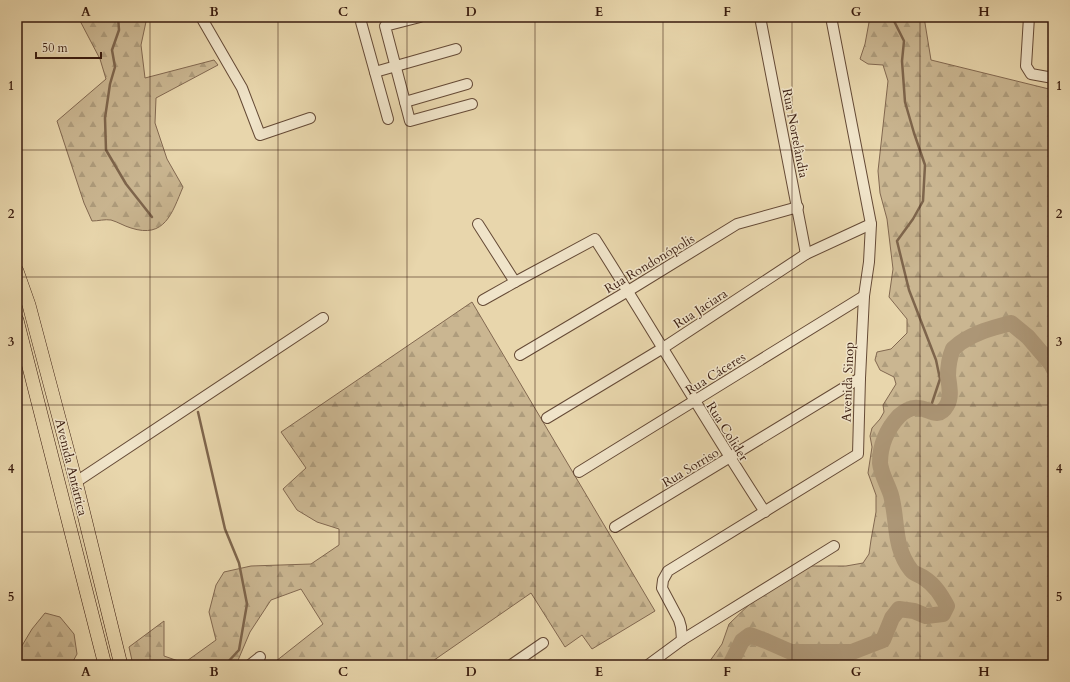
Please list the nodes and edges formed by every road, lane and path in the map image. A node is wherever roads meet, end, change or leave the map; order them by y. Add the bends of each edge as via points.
1 (201, 17) edge
2 (760, 17) edge
3 (831, 17) edge
4 (1029, 17) edge
5 (414, 18) edge
6 (361, 22) dead end
7 (456, 49) dead end
8 (395, 66) junction
9 (375, 72) junction
10 (1053, 78) edge
11 (467, 84) dead end
12 (405, 102) junction
13 (472, 104) dead end
14 (310, 118) dead end
15 (388, 119) dead end
16 (798, 207) junction
17 (478, 224) dead end
18 (871, 224) junction
19 (806, 254) junction
20 (17, 271) edge
21 (515, 282) junction
22 (17, 290) edge
23 (628, 291) junction
24 (864, 296) junction
25 (27, 299) junction
26 (483, 300) dead end
27 (323, 318) dead end
28 (17, 320) edge
29 (663, 348) junction
30 (520, 355) dead end
31 (860, 378) junction
32 (694, 401) junction
33 (547, 418) dead end
34 (729, 458) junction
35 (579, 472) dead end
36 (76, 482) junction
37 (765, 512) junction
38 (615, 527) dead end
39 (834, 546) dead end
40 (682, 640) junction
41 (542, 643) dead end
42 (260, 657) dead end
43 (105, 665) edge
44 (121, 665) edge
45 (250, 665) edge
46 (511, 665) edge
47 (648, 665) edge

1 - 14 street via 242,88 260,135
2 - 16 street, Rua Nortelândia
3 - 18 street, Avenida Sinop
4 - 10 street via 1026,66 1031,74
5 - 8 street via 385,26
6 - 9 street
7 - 8 street
8 - 9 street
8 - 12 street
9 - 15 street
11 - 12 street
12 - 13 street via 410,121
16 - 19 street, Rua Nortelândia
16 - 23 street, Rua Rondonópolis via 737,224
17 - 21 street
18 - 19 street, Rua Jaciara
18 - 24 street, Avenida Sinop
19 - 29 street, Rua Jaciara
20 - 25 main road, Avenida Antártica
21 - 23 street, Rua Colider via 595,240
21 - 26 street
22 - 25 main road
23 - 29 street, Rua Colider
23 - 30 street, Rua Rondonópolis
24 - 31 street, Avenida Sinop
24 - 32 street, Rua Cáceres
25 - 36 main road, Avenida Antártica
27 - 36 street
28 - 43 main road, Avenida Antártica
29 - 32 street, Rua Colider
29 - 33 street, Rua Jaciara
31 - 34 street, Rua Sorriso
31 - 37 street, Avenida Sinop via 858,454
32 - 34 street, Rua Colider
32 - 35 street, Rua Cáceres
34 - 37 street, Rua Colider
34 - 38 street, Rua Sorriso
36 - 44 main road, Avenida Antártica
37 - 40 street, Avenida Sinop via 668,571 664,576 662,588 679,620
39 - 40 street
40 - 47 street
41 - 46 street
42 - 45 street

